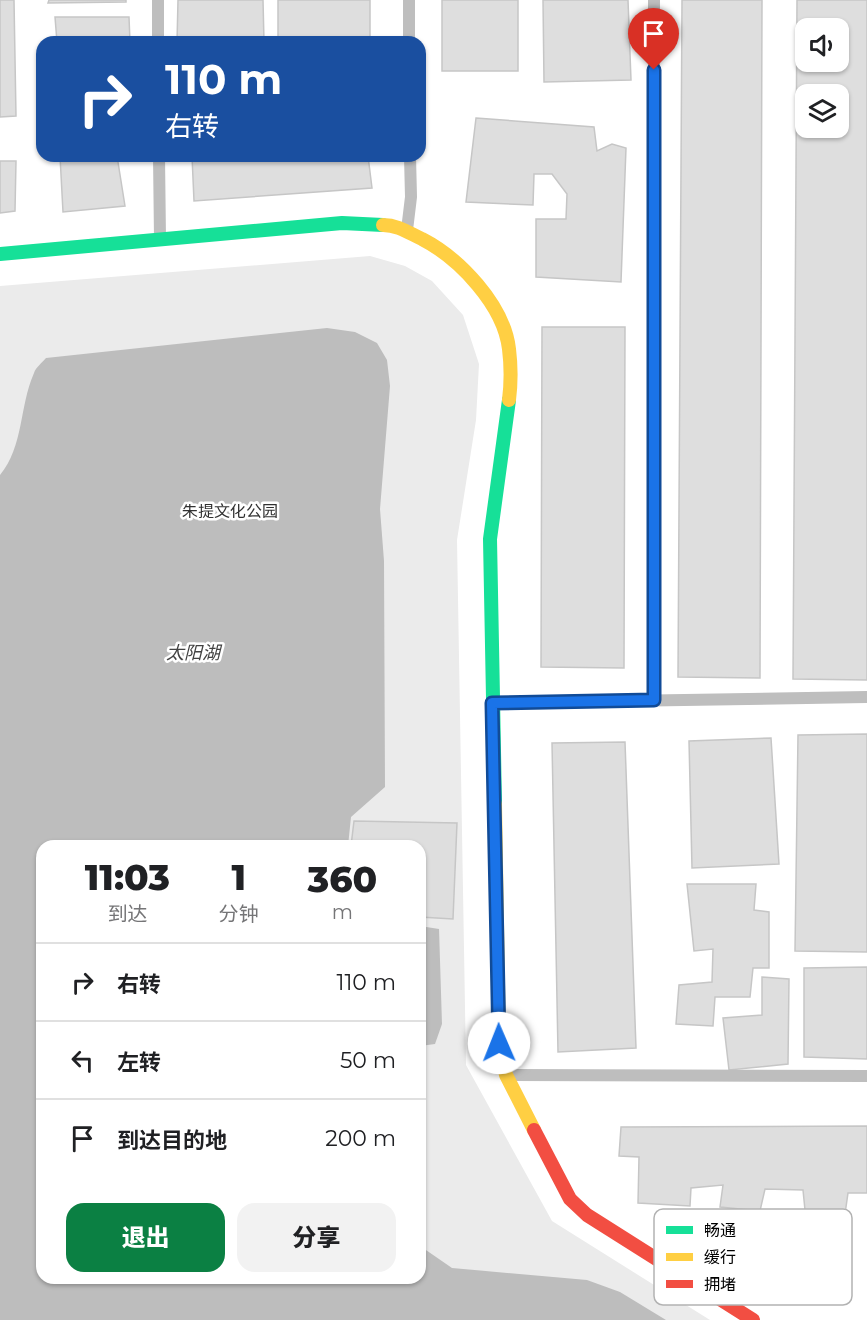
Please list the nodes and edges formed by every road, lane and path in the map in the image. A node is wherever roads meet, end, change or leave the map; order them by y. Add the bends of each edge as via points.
1 (158, 0) edge
2 (409, 0) edge
3 (654, 0) edge
4 (158, 36) edge
5 (409, 36) edge
6 (159, 162) edge
7 (410, 162) edge
8 (407, 231) junction
9 (160, 240) junction
10 (0, 254) edge
11 (867, 697) edge
12 (654, 700) junction
13 (492, 703) junction
14 (506, 1075) junction
15 (867, 1076) edge
16 (654, 1257) edge
17 (729, 1305) edge
18 (753, 1320) edge

1 - 4 lane
2 - 5 lane
3 - 12 lane
6 - 9 lane
7 - 8 lane
8 - 9 street via 394,225 342,223
8 - 13 street via 435,246 472,278 496,311 509,347 510,389 490,539
9 - 10 street
11 - 12 lane
12 - 13 lane
13 - 14 street via 499,1043
14 - 15 lane
14 - 16 street via 570,1199 587,1215
17 - 18 street

